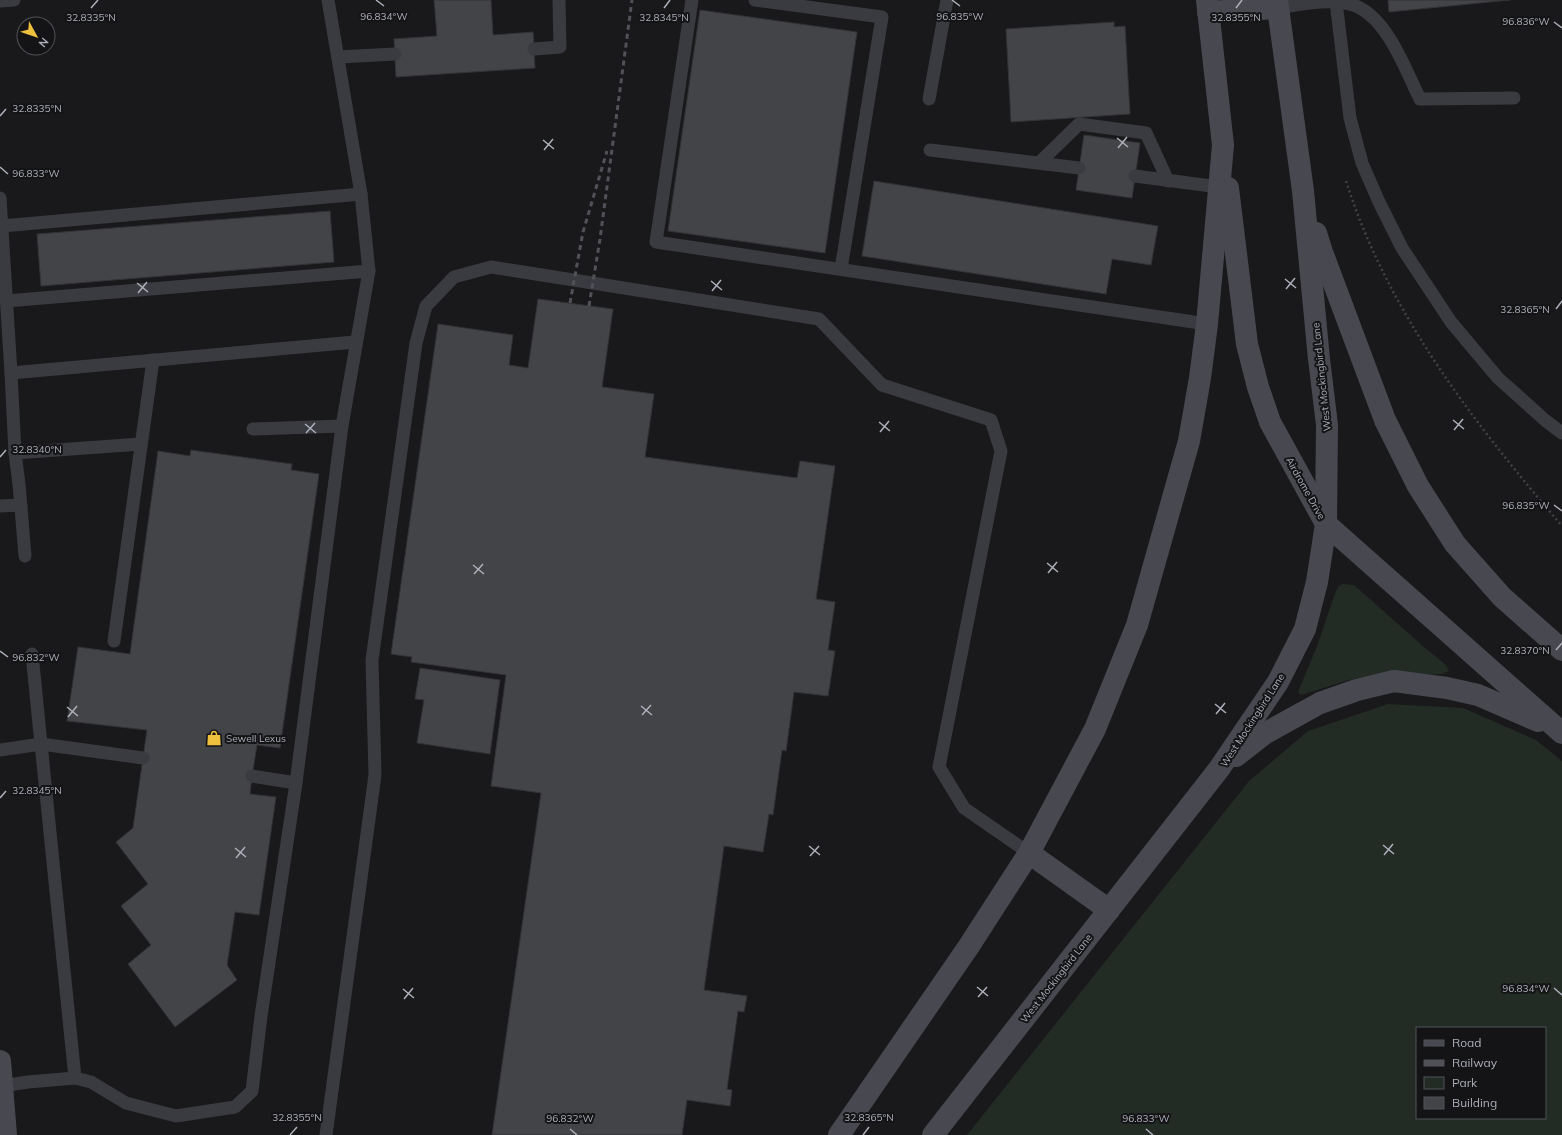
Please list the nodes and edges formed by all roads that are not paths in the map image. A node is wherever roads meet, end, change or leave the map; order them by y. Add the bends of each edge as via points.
1 (14, 0) edge
2 (328, 0) edge
3 (559, 0) edge
4 (692, 0) edge
5 (755, 0) edge
6 (947, 0) edge
7 (0, 1) edge
8 (1336, 2) junction
9 (1277, 4) edge
10 (1208, 6) edge
11 (534, 49) dead end
12 (395, 54) dead end
13 (338, 57) junction
14 (1514, 98) dead end
15 (929, 99) dead end
16 (1223, 145) junction
17 (930, 150) dead end
18 (1040, 162) junction
19 (1079, 168) dead end
20 (1135, 176) dead end
21 (1168, 181) junction
22 (1219, 187) junction
23 (1303, 191) junction
24 (361, 194) junction
25 (0, 198) edge
26 (2, 226) junction
27 (841, 269) junction
28 (369, 271) junction
29 (6, 301) junction
30 (1207, 324) junction
31 (355, 342) junction
32 (153, 360) junction
33 (11, 373) junction
34 (342, 426) junction
35 (253, 429) dead end
36 (1562, 433) edge
37 (141, 444) junction
38 (15, 453) junction
39 (20, 504) junction
40 (0, 506) edge
41 (1326, 524) junction
42 (24, 556) dead end
43 (114, 641) dead end
44 (1562, 650) edge
45 (32, 654) dead end
46 (1560, 732) edge
47 (41, 744) junction
48 (0, 750) edge
49 (143, 758) dead end
50 (1219, 769) junction
51 (252, 776) dead end
52 (296, 783) junction
53 (1029, 853) junction
54 (1109, 910) junction
55 (0, 1061) edge
56 (74, 1078) junction
57 (2, 1086) junction
58 (6, 1135) edge
59 (326, 1135) edge
60 (839, 1135) edge
61 (933, 1135) edge

1 - 7 lane
2 - 13 lane
3 - 11 lane via 560,48
4 - 27 lane via 656,242
5 - 27 lane via 882,17
6 - 15 lane
8 - 9 lane
8 - 14 lane via 1360,7 1387,32 1420,99
8 - 36 lane via 1350,118 1356,141 1365,170 1402,248 1451,322 1498,378
9 - 10 main road
9 - 23 main road, West Mockingbird Lane
10 - 16 main road
12 - 13 lane
13 - 24 lane
16 - 22 main road
16 - 41 main road, Airdrome Drive via 1247,344 1258,386 1270,422
17 - 18 lane
18 - 19 lane
18 - 21 lane via 1079,124 1146,133
20 - 21 lane
21 - 22 lane
22 - 30 main road
23 - 41 main road, West Mockingbird Lane via 1327,425
23 - 44 main road via 1322,252 1385,420 1418,486 1455,544 1502,597
24 - 26 lane
24 - 28 lane
25 - 26 lane
26 - 29 lane
27 - 30 lane
28 - 29 lane
28 - 31 lane
29 - 33 lane
30 - 53 main road via 1189,441 1137,625 1095,729
31 - 32 lane
31 - 34 lane
32 - 33 lane
32 - 37 lane
33 - 38 lane
34 - 35 lane
34 - 52 lane
37 - 38 lane
37 - 43 lane
38 - 39 lane
39 - 40 lane
39 - 42 lane
41 - 46 main road, Airdrome Drive
41 - 50 main road, West Mockingbird Lane via 1317,582 1305,629 1278,682
45 - 47 lane
46 - 50 main road via 1478,695 1394,681 1320,703 1264,734
47 - 48 lane
47 - 49 lane
47 - 56 lane
50 - 54 main road, West Mockingbird Lane
51 - 52 lane
52 - 56 lane via 252,1091 235,1107 176,1116 126,1103 91,1082
53 - 54 main road
53 - 59 lane via 964,808 939,767 1002,451 991,420 882,385 819,318 491,268 454,277 426,306 416,343 372,660 375,775
53 - 60 main road
54 - 61 main road, West Mockingbird Lane
55 - 57 main road
56 - 57 lane
57 - 58 main road

